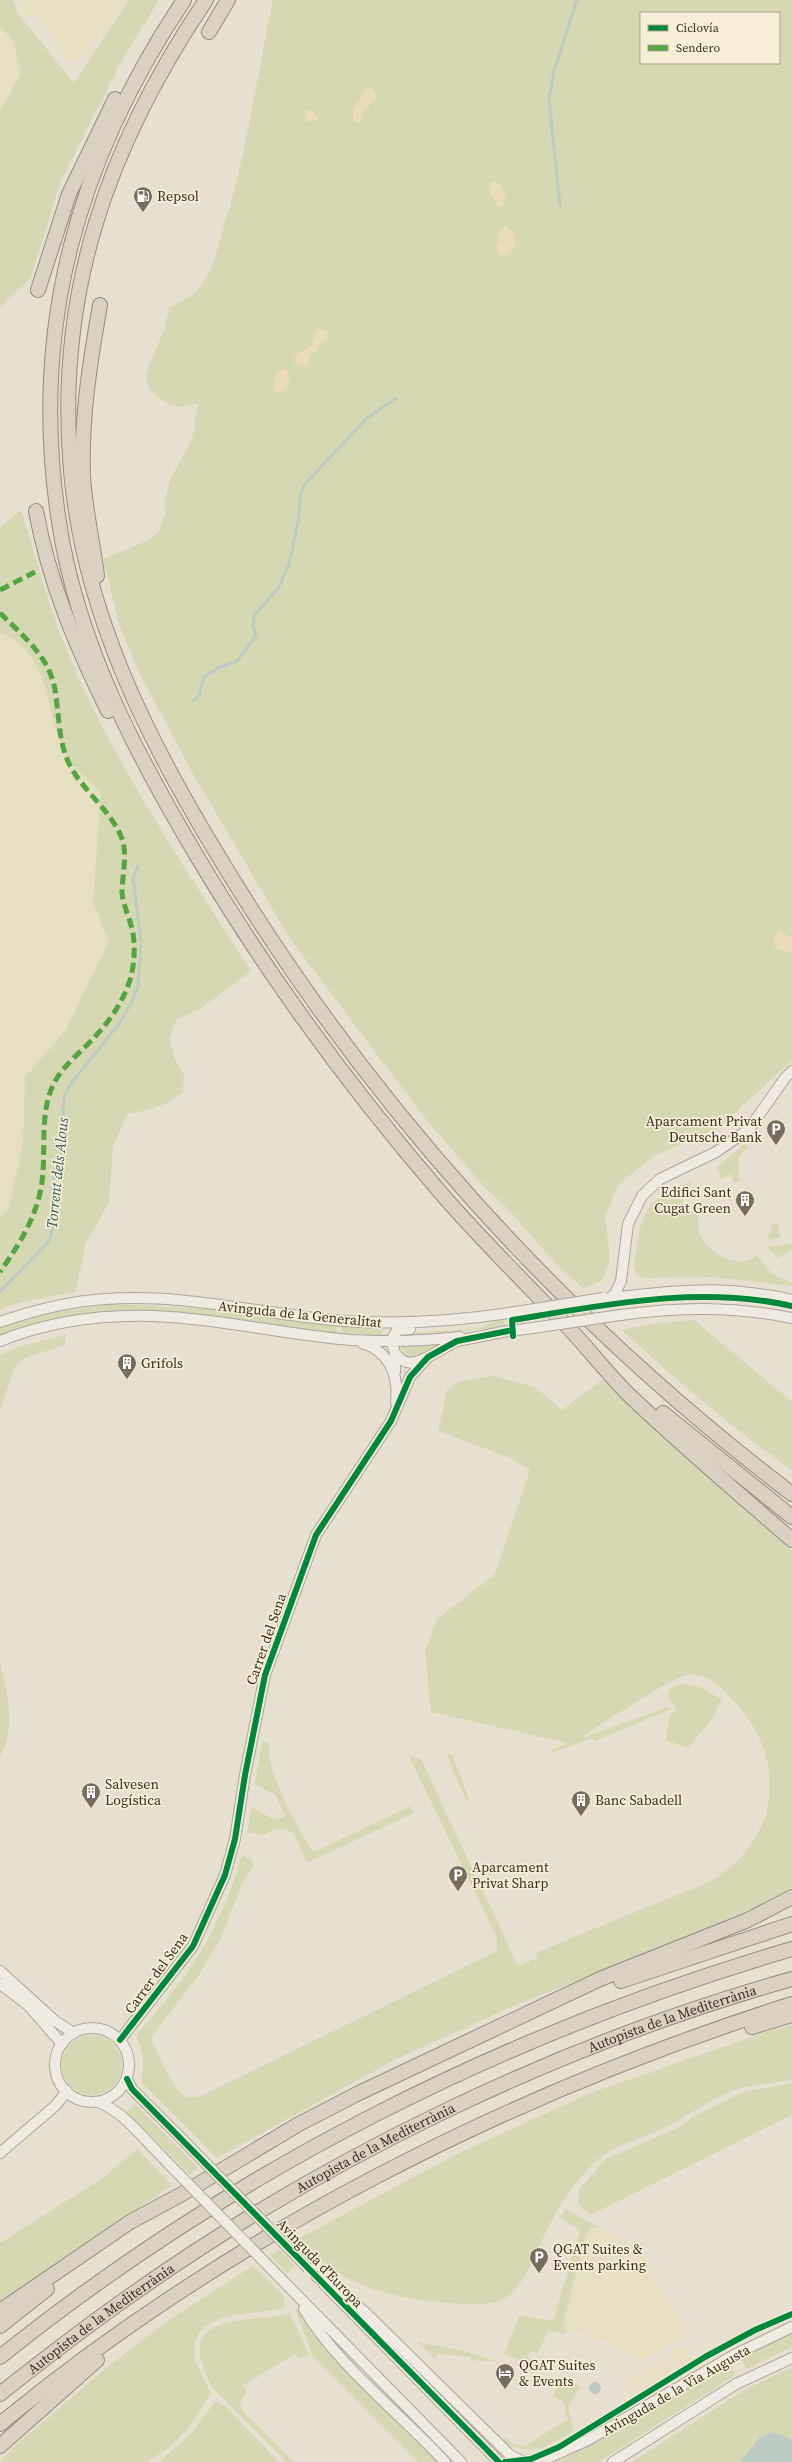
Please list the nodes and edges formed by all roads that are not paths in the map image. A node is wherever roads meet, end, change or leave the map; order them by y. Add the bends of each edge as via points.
1 (184, 0) edge
2 (206, 0) edge
3 (228, 0) edge
4 (209, 32) dead end
5 (146, 59) junction
6 (38, 290) dead end
7 (100, 305) dead end
8 (36, 511) dead end
9 (103, 622) junction
10 (133, 742) junction
11 (792, 1071) edge
12 (621, 1281) junction
13 (641, 1294) junction
14 (606, 1298) junction
15 (792, 1300) edge
16 (485, 1317) junction
17 (792, 1318) edge
18 (0, 1322) edge
19 (570, 1330) junction
20 (508, 1331) junction
21 (5, 1339) edge
22 (350, 1340) junction
23 (391, 1341) junction
24 (395, 1353) junction
25 (428, 1357) junction
26 (395, 1372) junction
27 (391, 1421) junction
28 (792, 1494) edge
29 (792, 1517) edge
30 (792, 1540) edge
31 (792, 1897) edge
32 (792, 1924) edge
33 (792, 1949) edge
34 (0, 1971) edge
35 (792, 1979) edge
36 (0, 1984) edge
37 (792, 2004) edge
38 (792, 2015) edge
39 (515, 2020) junction
40 (74, 2033) junction
41 (120, 2040) junction
42 (62, 2044) junction
43 (668, 2048) junction
44 (127, 2079) junction
45 (66, 2091) junction
46 (98, 2102) junction
47 (0, 2154) edge
48 (182, 2194) junction
49 (317, 2277) junction
50 (188, 2288) junction
51 (296, 2295) junction
52 (0, 2311) edge
53 (0, 2326) edge
54 (792, 2327) edge
55 (0, 2357) edge
56 (792, 2358) edge
57 (0, 2394) edge
58 (0, 2424) edge
59 (0, 2446) edge
60 (445, 2462) edge
61 (461, 2462) edge
62 (499, 2462) edge
63 (518, 2462) edge
64 (525, 2462) edge
65 (538, 2462) edge
66 (613, 2462) edge

1 - 5 highway
2 - 9 highway via 164,65 129,132 96,222 78,296 69,373 70,456 83,552
3 - 4 highway
5 - 6 highway via 121,87 88,151 69,194
5 - 10 highway via 102,148 74,230 56,322 50,403 54,490 71,583 99,667
7 - 9 highway via 87,393 83,449 88,526
8 - 10 highway via 53,583 76,644 110,715
9 - 28 highway via 133,700 200,827 274,944 370,1078 465,1193 558,1290 672,1396
10 - 19 highway via 178,826 216,889 320,1042 382,1123 449,1202
11 - 12 street via 784,1078 749,1129 716,1152 660,1179 642,1196 628,1224
12 - 13 street via 624,1287
12 - 14 street via 615,1294
13 - 14 street, Avinguda de la Generalitat
13 - 15 street, Avinguda de la Generalitat via 702,1289 730,1290
14 - 16 street, Avinguda de la Generalitat, bridge
16 - 18 street, Avinguda de la Generalitat via 431,1323 390,1324 342,1321 198,1302 147,1298 65,1304
16 - 23 street via 464,1326 397,1330
17 - 20 street, Avinguda de la Generalitat, bridge via 764,1312 699,1307 620,1314
19 - 29 highway via 675,1424
19 - 30 highway via 624,1390
20 - 23 street, Avinguda de la Generalitat
20 - 25 street, Carrer del Sena via 457,1341
21 - 22 street, Avinguda de la Generalitat via 64,1323 118,1316 170,1317
22 - 23 street, Avinguda de la Generalitat
22 - 26 street via 368,1345 380,1352
23 - 24 street, Carrer del Sena
24 - 25 street, Carrer del Sena via 401,1360 409,1363 416,1363
24 - 26 street, Carrer del Sena
25 - 27 street, Carrer del Sena via 410,1377
26 - 27 street, Carrer del Sena via 398,1384
27 - 41 street, Carrer del Sena via 316,1534 265,1675 235,1839 214,1903 192,1946
31 - 39 highway via 748,1920 600,1979
32 - 39 highway via 669,1963
33 - 55 highway, Autopista de la Mediterrània via 643,1996 524,2044 396,2104 216,2204 113,2272
34 - 40 street via 55,2021
35 - 57 highway, Autopista de la Mediterrània via 682,2015 561,2060 492,2090 359,2156 244,2222 134,2293
36 - 42 street via 28,2005
37 - 43 highway
38 - 43 highway
39 - 48 highway via 359,2092
40 - 41 street via 87,2028 99,2028
40 - 42 street
41 - 44 street via 129,2056 130,2069
42 - 45 street via 55,2063 60,2083
43 - 50 highway via 529,2102 413,2156 318,2208
44 - 46 street via 116,2094
44 - 49 street, Avinguda d'Europa, bridge via 132,2089
45 - 46 street via 78,2099
45 - 47 street via 55,2106
46 - 51 street, bridge via 110,2106 120,2115
48 - 52 highway via 130,2222
48 - 53 highway via 64,2277
49 - 62 street, Avinguda d'Europa
49 - 64 street, Avinguda d'Europa via 342,2291 432,2376 510,2455
50 - 58 highway via 112,2338
50 - 59 highway via 99,2359
51 - 60 street via 314,2326 340,2356
51 - 61 street
54 - 65 street, Avinguda de la Via Augusta via 734,2355 588,2440
56 - 66 street, Avinguda de la Via Augusta via 736,2384
63 - 64 street

